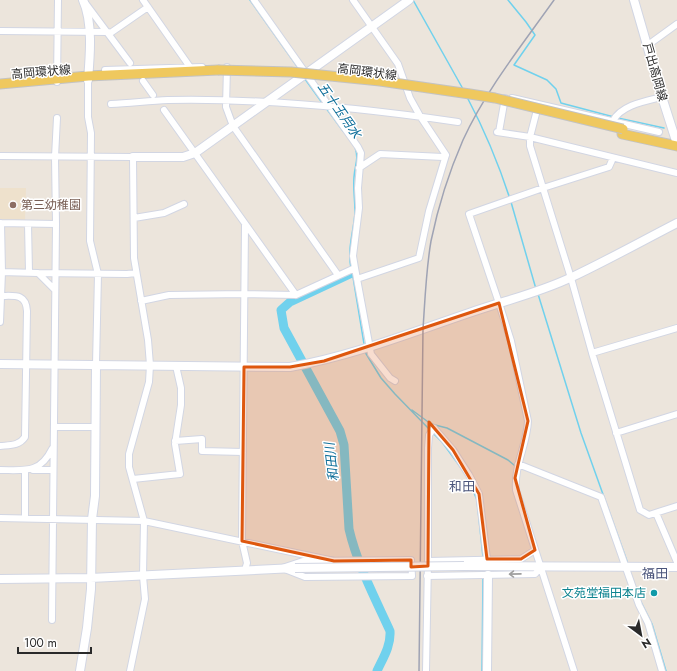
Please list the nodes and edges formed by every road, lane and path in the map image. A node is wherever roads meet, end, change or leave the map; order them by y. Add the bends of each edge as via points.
1 (58, 0) edge
2 (83, 0) edge
3 (143, 0) edge
4 (254, 0) edge
5 (353, 0) edge
6 (409, 0) edge
7 (634, 0) edge
8 (148, 7) junction
9 (677, 24) edge
10 (372, 27) junction
11 (0, 31) edge
12 (57, 32) junction
13 (89, 33) junction
14 (108, 33) junction
15 (648, 45) junction
16 (130, 63) dead end
17 (190, 66) junction
18 (227, 67) junction
19 (106, 70) dead end
20 (315, 70) dead end
21 (304, 72) junction
22 (88, 78) junction
23 (404, 80) junction
24 (57, 81) junction
25 (143, 81) dead end
26 (0, 84) edge
27 (0, 87) edge
28 (478, 91) dead end
29 (153, 95) dead end
30 (662, 97) junction
31 (226, 101) junction
32 (266, 102) junction
33 (538, 103) junction
34 (111, 104) dead end
35 (330, 106) junction
36 (164, 110) dead end
37 (420, 116) junction
38 (57, 118) dead end
39 (613, 121) junction
40 (458, 122) dead end
41 (233, 126) junction
42 (659, 132) dead end
43 (530, 137) junction
44 (677, 143) edge
45 (195, 153) junction
46 (446, 155) junction
47 (0, 156) edge
48 (55, 157) junction
49 (133, 157) junction
50 (90, 158) junction
51 (613, 158) junction
52 (359, 168) junction
53 (677, 173) edge
54 (543, 188) junction
55 (184, 204) dead end
56 (134, 218) junction
57 (0, 223) edge
58 (28, 224) junction
59 (56, 224) junction
60 (677, 224) edge
61 (245, 225) junction
62 (1, 247) edge
63 (352, 269) junction
64 (1, 272) edge
65 (29, 272) junction
66 (38, 273) junction
67 (55, 273) junction
68 (136, 273) junction
69 (98, 274) junction
70 (338, 275) junction
71 (571, 278) junction
72 (357, 279) junction
73 (55, 290) junction
74 (245, 294) junction
75 (296, 295) junction
76 (0, 296) edge
77 (141, 301) junction
78 (499, 303) junction
79 (0, 320) edge
80 (677, 328) edge
81 (367, 348) junction
82 (592, 353) junction
83 (0, 364) edge
84 (26, 364) junction
85 (55, 365) junction
86 (96, 365) junction
87 (150, 366) junction
88 (176, 366) junction
89 (244, 367) junction
90 (395, 382) dead end
91 (677, 414) edge
92 (54, 427) junction
93 (96, 427) junction
94 (616, 433) junction
95 (175, 440) junction
96 (0, 446) edge
97 (54, 446) junction
98 (243, 452) junction
99 (518, 464) junction
100 (0, 470) edge
101 (28, 470) junction
102 (54, 470) junction
103 (133, 479) junction
104 (677, 506) edge
105 (656, 512) junction
106 (0, 518) edge
107 (25, 518) junction
108 (52, 519) junction
109 (92, 519) junction
110 (144, 521) junction
111 (242, 541) junction
112 (536, 550) junction
113 (484, 559) junction
114 (461, 560) junction
115 (334, 561) junction
116 (428, 561) junction
117 (677, 562) edge
118 (541, 567) junction
119 (629, 567) junction
120 (677, 567) edge
121 (282, 568) junction
122 (245, 570) junction
123 (484, 575) junction
124 (144, 576) junction
125 (427, 576) junction
126 (461, 576) junction
127 (90, 578) junction
128 (0, 579) edge
129 (53, 579) junction
130 (52, 620) dead end
131 (80, 671) edge
132 (130, 671) edge
133 (426, 671) edge
134 (487, 671) edge
135 (574, 671) edge
136 (662, 671) edge

1 - 12 street
2 - 13 street
2 - 14 street
3 - 8 street
4 - 21 street
5 - 10 street
6 - 10 street
7 - 15 street, 戸出高岡線
8 - 14 street
8 - 17 street
9 - 15 street
10 - 21 street
10 - 23 street via 398,64
11 - 12 street
12 - 13 street
12 - 24 street
13 - 14 street
13 - 22 street
14 - 16 street
15 - 30 street, 戸出高岡線
17 - 18 street
17 - 19 street
18 - 21 street
18 - 31 street
20 - 23 street
21 - 32 street
21 - 35 street
22 - 24 main road, 高岡環状線
22 - 44 main road, 高岡環状線, bridge via 217,72 291,72 380,81 495,98
22 - 50 street
23 - 28 street
23 - 37 street
24 - 26 main road, 高岡環状線
24 - 27 main road, 高岡環状線
25 - 29 street
30 - 39 street via 628,107
30 - 44 street, 戸出高岡線
31 - 32 street
31 - 34 street via 169,100
31 - 41 street via 228,116
32 - 35 street
32 - 41 street
33 - 39 street
33 - 43 street
33 - 43 street via 505,96 497,132
35 - 37 street
35 - 52 street via 358,146 361,153
36 - 45 street
37 - 40 street
37 - 46 street
38 - 48 street
39 - 42 street
41 - 45 street
41 - 70 street
43 - 51 street
43 - 54 street via 530,146
45 - 49 street via 183,157
45 - 61 street
46 - 52 street via 443,157 380,154
46 - 72 street via 418,258
47 - 48 street
48 - 50 street
48 - 59 street
49 - 50 street
49 - 56 street
50 - 69 street via 90,241
51 - 53 street
51 - 54 street via 609,167
52 - 63 street via 359,208
54 - 71 street
54 - 78 street via 469,214
55 - 56 street via 164,213
56 - 68 street
57 - 58 street
57 - 62 street
58 - 59 street
58 - 65 street
59 - 67 street
60 - 71 street
61 - 74 street
61 - 75 street
62 - 64 street
63 - 70 street
63 - 72 street
64 - 65 street
64 - 76 street
65 - 66 street
66 - 67 street
66 - 73 street
67 - 69 street
67 - 73 street
68 - 69 street
68 - 77 street
69 - 86 street
70 - 75 street
71 - 78 street
71 - 82 street
72 - 81 street
73 - 85 street
74 - 75 street
74 - 77 street via 169,295
74 - 89 street
76 - 79 street
76 - 84 street via 18,296 27,305
77 - 87 street
78 - 81 street
78 - 99 street via 511,341 528,421 528,432
80 - 82 street
81 - 89 street via 290,367
81 - 90 street
82 - 94 street
83 - 84 street
84 - 85 street
84 - 96 street via 25,437 16,445
85 - 86 street
85 - 92 street
86 - 87 street
86 - 93 street
87 - 88 street
87 - 103 street via 149,382 129,454
88 - 89 street
88 - 95 street via 181,388 181,405
89 - 98 street
91 - 94 street
92 - 93 street
92 - 97 street
93 - 109 street
94 - 105 street via 640,510 649,515
95 - 98 street via 202,439 202,451
95 - 103 street via 180,474
97 - 101 street via 41,465
97 - 102 street
98 - 111 street
99 - 112 street via 516,490
99 - 119 street via 601,497
100 - 101 street
101 - 102 street
101 - 107 street
102 - 108 street
103 - 110 street
104 - 105 street
105 - 117 street
106 - 107 street
107 - 108 street
108 - 109 street
108 - 129 street
109 - 110 street
109 - 127 street
110 - 111 street
110 - 124 street
111 - 115 street
111 - 122 street
112 - 113 street via 521,559
112 - 118 street
113 - 114 street
113 - 116 street via 479,494 453,450 434,428 429,435
114 - 116 street
114 - 126 street
115 - 121 street via 303,562
115 - 121 street via 411,560 412,576 305,577
116 - 125 street
118 - 119 street
118 - 121 street, bridge
118 -> 123 street via 535,574
118 - 135 street
119 - 120 street
119 - 136 street
121 - 122 street
122 - 124 street
123 - 126 street
123 - 134 street
124 - 127 street
124 - 132 street via 145,599
125 - 126 street
125 - 133 street
127 - 129 street
127 - 131 street via 87,628
128 - 129 street
129 - 130 street

